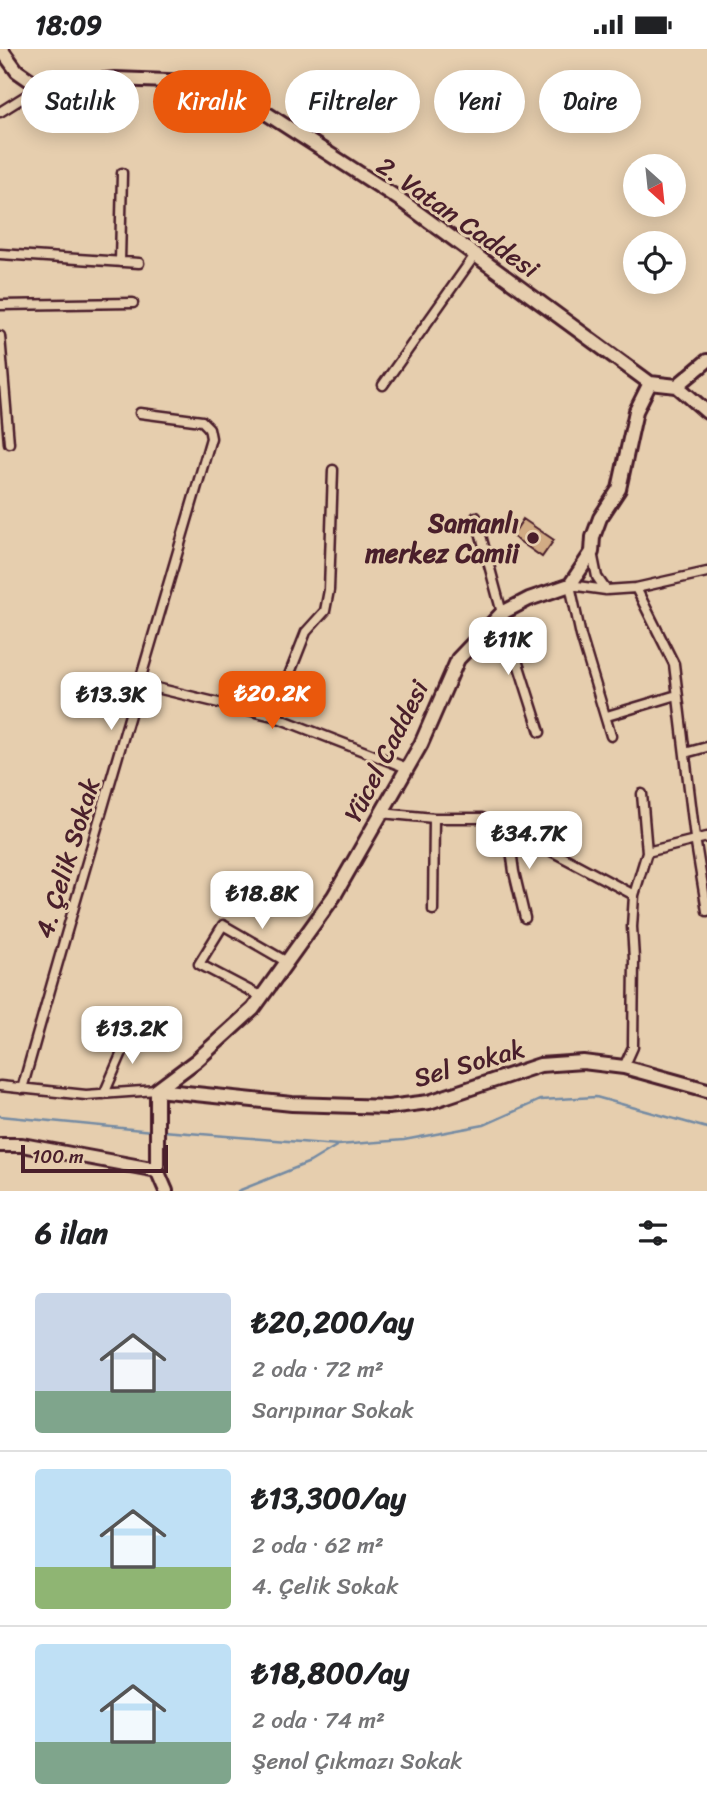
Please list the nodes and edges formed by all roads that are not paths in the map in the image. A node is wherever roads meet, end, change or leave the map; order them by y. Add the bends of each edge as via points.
1 (1, 49) edge
2 (21, 74) edge
3 (139, 80) edge
4 (21, 99) edge
5 (0, 112) edge
6 (122, 173) dead end
7 (0, 254) edge
8 (475, 255) junction
9 (120, 262) junction
10 (139, 263) dead end
11 (133, 303) dead end
12 (0, 305) edge
13 (0, 336) edge
14 (707, 361) edge
15 (650, 383) junction
16 (383, 385) dead end
17 (677, 386) junction
18 (707, 412) edge
19 (140, 413) dead end
20 (9, 443) dead end
21 (333, 470) dead end
22 (476, 517) dead end
23 (592, 552) junction
24 (707, 572) edge
25 (570, 585) junction
26 (636, 588) junction
27 (606, 590) junction
28 (502, 613) junction
29 (140, 684) junction
30 (677, 695) junction
31 (273, 716) junction
32 (607, 716) junction
33 (540, 732) dead end
34 (611, 736) dead end
35 (707, 747) edge
36 (685, 753) junction
37 (407, 768) junction
38 (642, 794) dead end
39 (381, 813) junction
40 (434, 818) junction
41 (508, 828) junction
42 (707, 837) edge
43 (695, 838) junction
44 (647, 852) junction
45 (634, 895) junction
46 (433, 910) dead end
47 (707, 911) edge
48 (526, 918) dead end
49 (287, 962) junction
50 (262, 997) junction
51 (133, 1027) dead end
52 (624, 1067) junction
53 (0, 1086) edge
54 (22, 1089) junction
55 (707, 1090) edge
56 (104, 1094) junction
57 (157, 1097) junction
58 (0, 1146) edge
59 (157, 1170) junction
60 (166, 1191) edge

1 - 2 main road
3 - 8 main road, 2. Vatan Caddesi via 194,82 258,108 399,199
4 - 5 street
6 - 9 street
7 - 9 street
8 - 15 main road, 2. Vatan Caddesi
8 - 16 street
9 - 10 street
11 - 12 street
13 - 20 street
14 - 17 main road
15 - 17 main road
15 - 23 main road via 636,411 619,489 600,518
17 - 18 main road
19 - 29 street, 4. Çelik Sokak via 202,421 211,438
21 - 31 street via 325,611 306,632
22 - 28 street
23 - 25 main road
23 - 27 street via 597,577
24 - 26 street
25 - 27 street
25 - 28 main road, Yücel Caddesi
25 - 32 street
26 - 27 street
26 - 30 street via 674,664
28 - 33 street
28 - 37 main road, Yücel Caddesi via 458,659
29 - 31 street
29 - 54 street, 4. Çelik Sokak
30 - 32 street
30 - 36 street
31 - 37 street
32 - 34 street
35 - 36 street
36 - 43 street
37 - 39 main road, Yücel Caddesi
38 - 44 street
39 - 40 street
39 - 49 main road, Yücel Caddesi via 334,896
40 - 41 street via 482,818
40 - 46 street
41 - 45 street
41 - 48 street
42 - 43 street
43 - 44 street
43 - 47 street
44 - 45 street
45 - 52 street via 633,1047
49 - 50 main road, Yücel Caddesi
49 - 50 street via 223,925 200,964
50 - 57 main road, Yücel Caddesi
51 - 56 street
52 - 55 main road, Sel Sokak
52 - 57 main road, Sel Sokak via 583,1062 540,1065 429,1102 388,1107
53 - 54 street
54 - 56 street
56 - 57 street
57 - 59 main road
58 - 59 main road via 23,1145
59 - 60 main road

